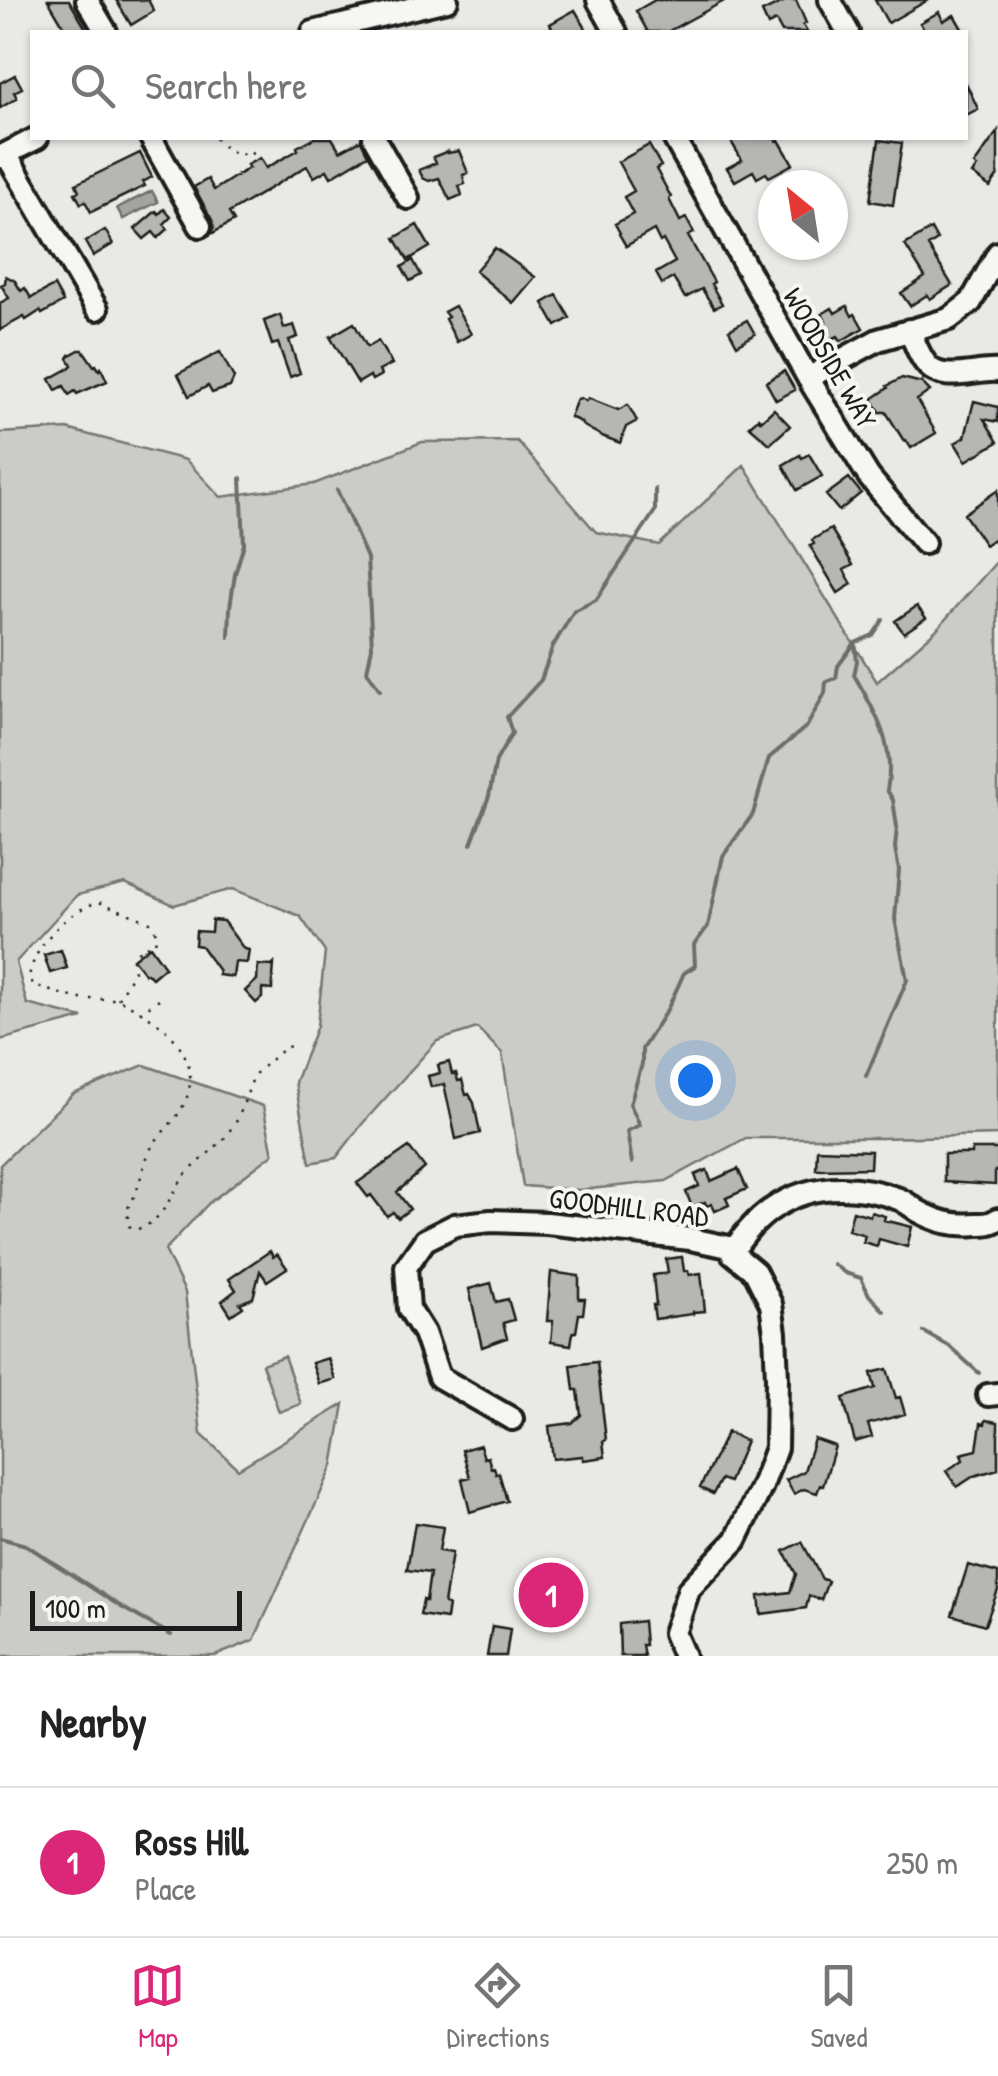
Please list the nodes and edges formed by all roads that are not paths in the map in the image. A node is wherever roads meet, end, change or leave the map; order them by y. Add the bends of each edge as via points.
1 (87, 0) edge
2 (446, 0) edge
3 (598, 0) edge
4 (830, 0) edge
5 (375, 8) edge
6 (105, 30) edge
7 (320, 30) edge
8 (615, 30) edge
9 (847, 30) edge
10 (34, 140) edge
11 (152, 140) edge
12 (375, 140) edge
13 (675, 140) edge
14 (3, 155) edge
15 (408, 198) dead end
16 (200, 226) dead end
17 (998, 252) edge
18 (96, 309) dead end
19 (910, 330) junction
20 (998, 371) edge
21 (808, 378) junction
22 (924, 544) dead end
23 (998, 1219) edge
24 (732, 1253) junction
25 (512, 1419) dead end
26 (684, 1656) edge

1 - 6 street
2 - 5 street
3 - 8 street
4 - 9 street
5 - 7 street
10 - 14 street
11 - 16 street
12 - 15 street
13 - 21 street, WOODSIDE WAY
14 - 18 street
17 - 19 street via 971,302 949,319
19 - 20 street via 929,368 948,374
19 - 21 street
21 - 22 street, WOODSIDE WAY via 869,477
23 - 24 street via 942,1224 902,1200 826,1188 763,1214
24 - 25 street, GOODHILL ROAD via 690,1239 491,1221 456,1225 425,1240 406,1267 409,1309 439,1377
24 - 26 street, GOODHILL ROAD via 755,1272 771,1304 776,1448 736,1540 689,1588 674,1633

